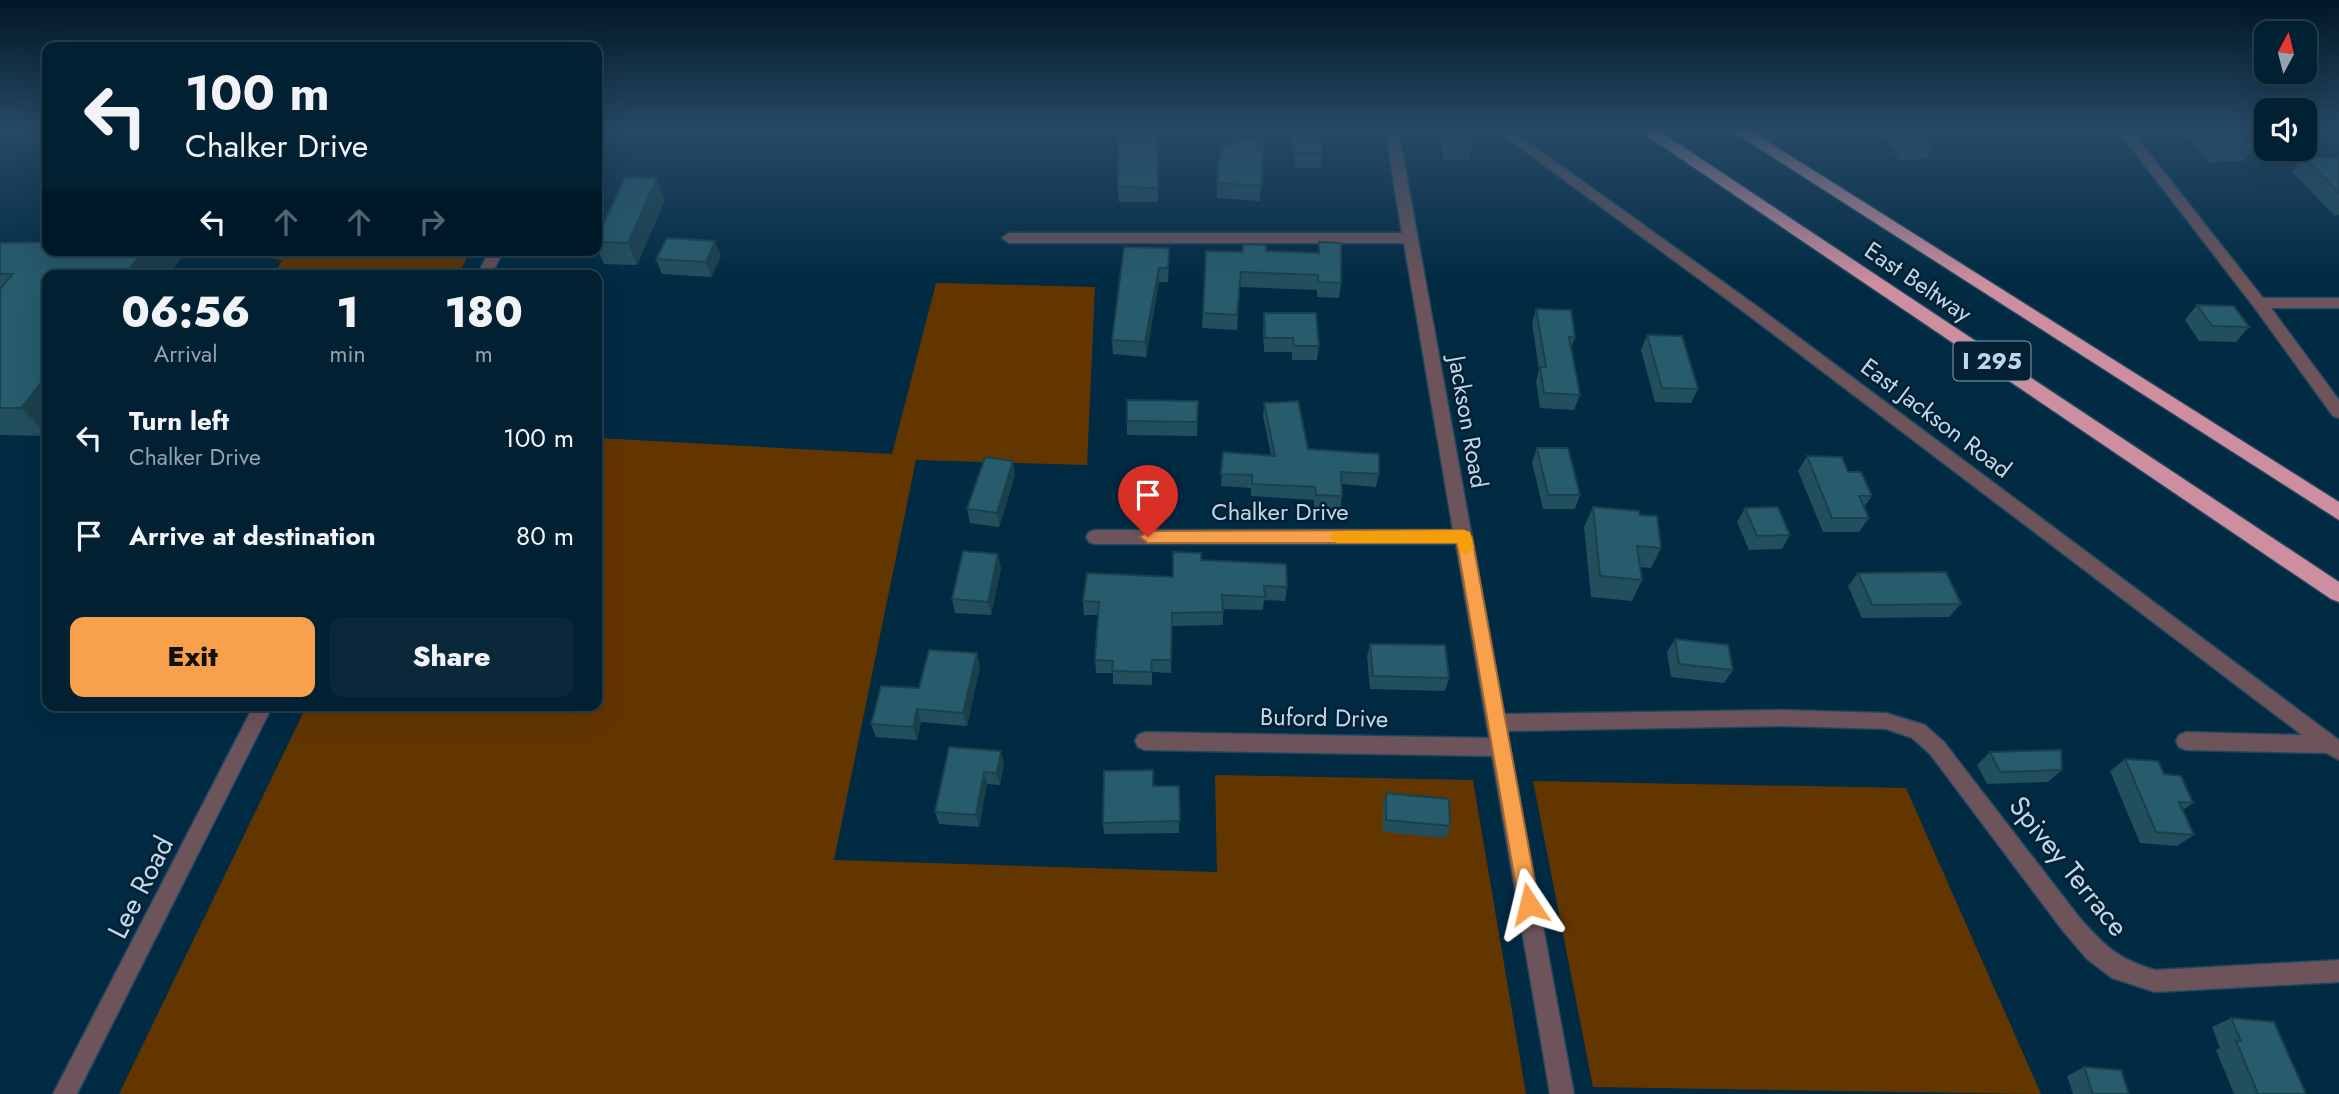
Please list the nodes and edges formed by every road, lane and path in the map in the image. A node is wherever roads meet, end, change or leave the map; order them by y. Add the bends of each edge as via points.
1 (1400, 180) edge
2 (1571, 180) edge
3 (1721, 180) edge
4 (1817, 180) edge
5 (2163, 180) edge
6 (1009, 238) dead end
7 (1410, 238) junction
8 (2259, 303) junction
9 (2339, 303) edge
10 (2339, 412) edge
11 (2339, 512) edge
12 (1095, 537) dead end
13 (1464, 537) junction
14 (2339, 593) edge
15 (261, 711) edge
16 (1498, 723) junction
17 (1146, 741) dead end
18 (2186, 741) dead end
19 (1502, 747) junction
20 (2334, 748) edge
21 (2339, 971) edge
22 (65, 1094) edge
23 (1562, 1094) edge

1 - 7 street, Jackson Road
2 - 20 street, East Jackson Road via 1753,311
3 - 14 highway, East Beltway / I 295
4 - 11 highway, East Beltway / I 295
5 - 8 street
6 - 7 street
7 - 13 street, Jackson Road
8 - 9 street
8 - 10 street
12 - 13 street, Chalker Drive
13 - 16 street, Jackson Road
15 - 22 street, Lee Road
16 - 19 street, Jackson Road
16 - 21 street, Spivey Terrace via 1783,718 1886,721 1918,731 1937,748 2070,924 2120,970 2155,981
17 - 19 street, Buford Drive
18 - 20 street
19 - 23 street, Jackson Road

